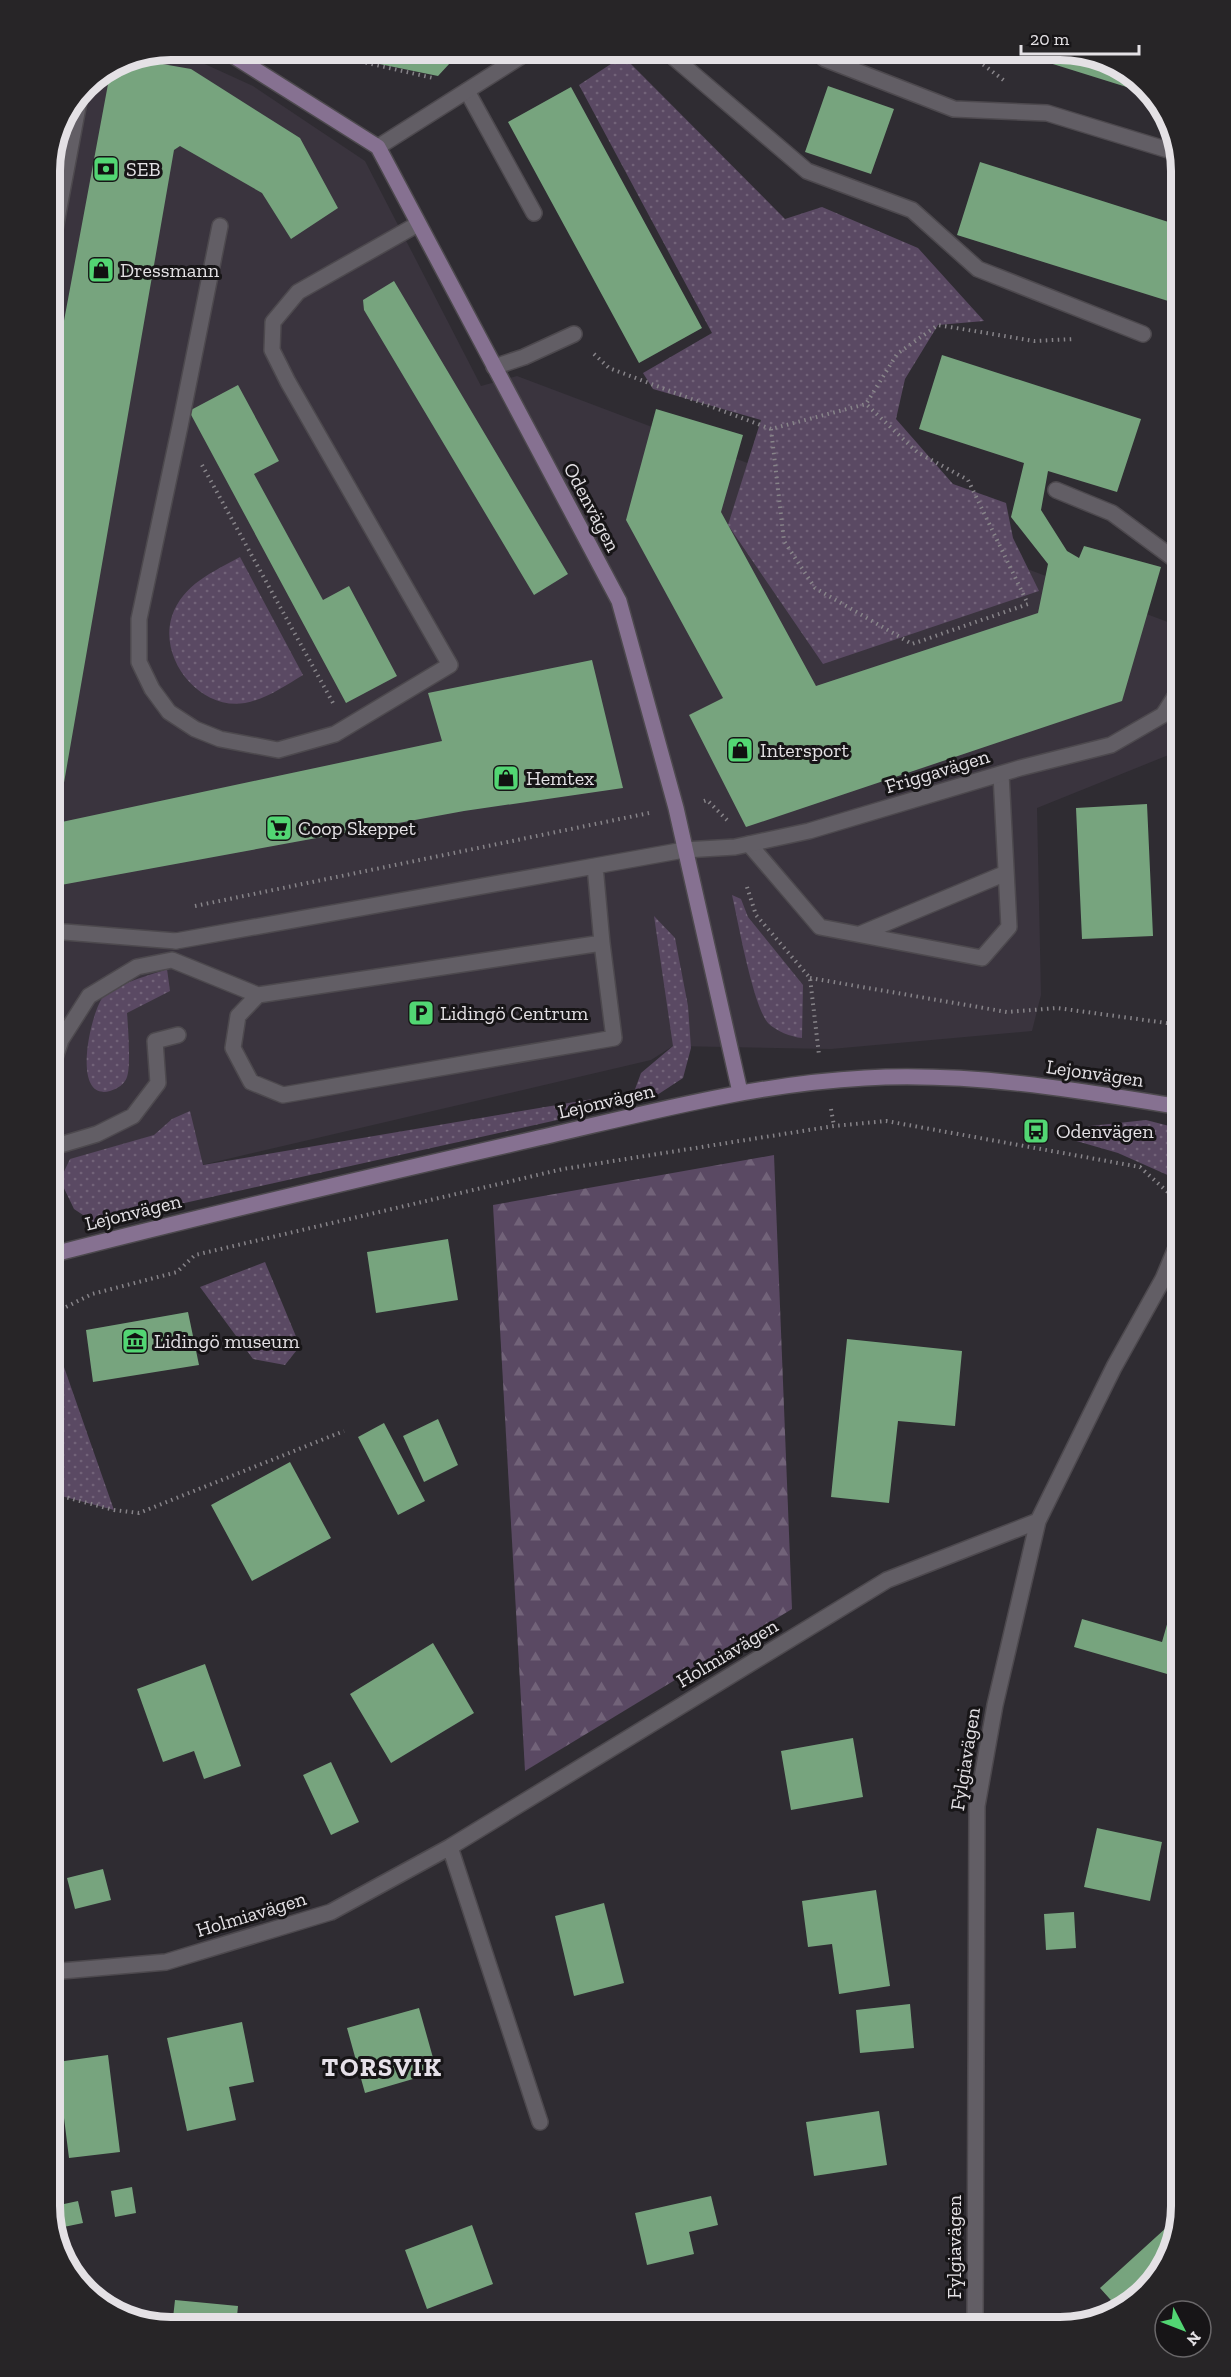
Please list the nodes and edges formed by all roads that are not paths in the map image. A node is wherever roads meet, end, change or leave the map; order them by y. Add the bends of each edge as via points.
1 (240, 60) edge
2 (515, 60) edge
3 (677, 60) edge
4 (828, 60) edge
5 (461, 94) junction
6 (77, 112) edge
7 (378, 147) junction
8 (1169, 150) edge
9 (60, 203) edge
10 (534, 213) dead end
11 (418, 224) junction
12 (220, 226) dead end
13 (574, 334) road end
14 (1143, 334) road end
15 (494, 367) junction
16 (1056, 490) dead end
17 (1171, 556) edge
18 (1171, 703) edge
19 (1001, 774) junction
20 (749, 844) junction
21 (684, 850) junction
22 (595, 866) junction
23 (1006, 873) junction
24 (60, 932) edge
25 (859, 934) junction
26 (602, 943) junction
27 (258, 995) junction
28 (178, 1035) dead end
29 (60, 1040) edge
30 (740, 1092) junction
31 (1171, 1105) edge
32 (60, 1145) edge
33 (60, 1252) edge
34 (1171, 1261) edge
35 (1038, 1521) junction
36 (450, 1847) junction
37 (60, 1971) edge
38 (540, 2122) dead end
39 (975, 2317) edge

1 - 7 street
2 - 5 street
3 - 14 street via 807,171 912,210 978,269
4 - 8 street via 954,109 1047,113
5 - 7 street
5 - 10 street
6 - 9 street
7 - 11 street, Odenvägen
11 - 12 street via 298,292 273,322 272,350 450,664 335,734 278,750 220,739 195,729 169,712 139,662 139,619
11 - 15 street, Odenvägen
13 - 15 street
15 - 21 street, Odenvägen via 619,601
16 - 17 street via 1112,513
18 - 19 street, Friggavägen via 1163,715 1111,745
19 - 20 street, Friggavägen via 809,831
19 - 23 street
20 - 21 street, Friggavägen
20 - 25 street via 820,927
21 - 22 street, Friggavägen
21 - 30 street, Odenvägen
22 - 24 street, Friggavägen via 176,940
22 - 26 street
23 - 25 street
23 - 25 street via 1009,927 982,958
26 - 27 street
26 - 27 street via 614,1038 283,1095 251,1082 233,1048 238,1016
27 - 29 street via 172,960 137,967 89,996
28 - 32 street via 154,1041 158,1083 133,1116 97,1134
30 - 31 street, Lejonvägen via 865,1078 952,1078 1069,1088
30 - 33 street, Lejonvägen via 266,1200
34 - 35 street, Fylgiavägen
35 - 36 street, Holmiavägen via 887,1580
35 - 39 street, Fylgiavägen via 995,1705 977,1806
36 - 37 street, Holmiavägen via 331,1912 166,1962
36 - 38 street

